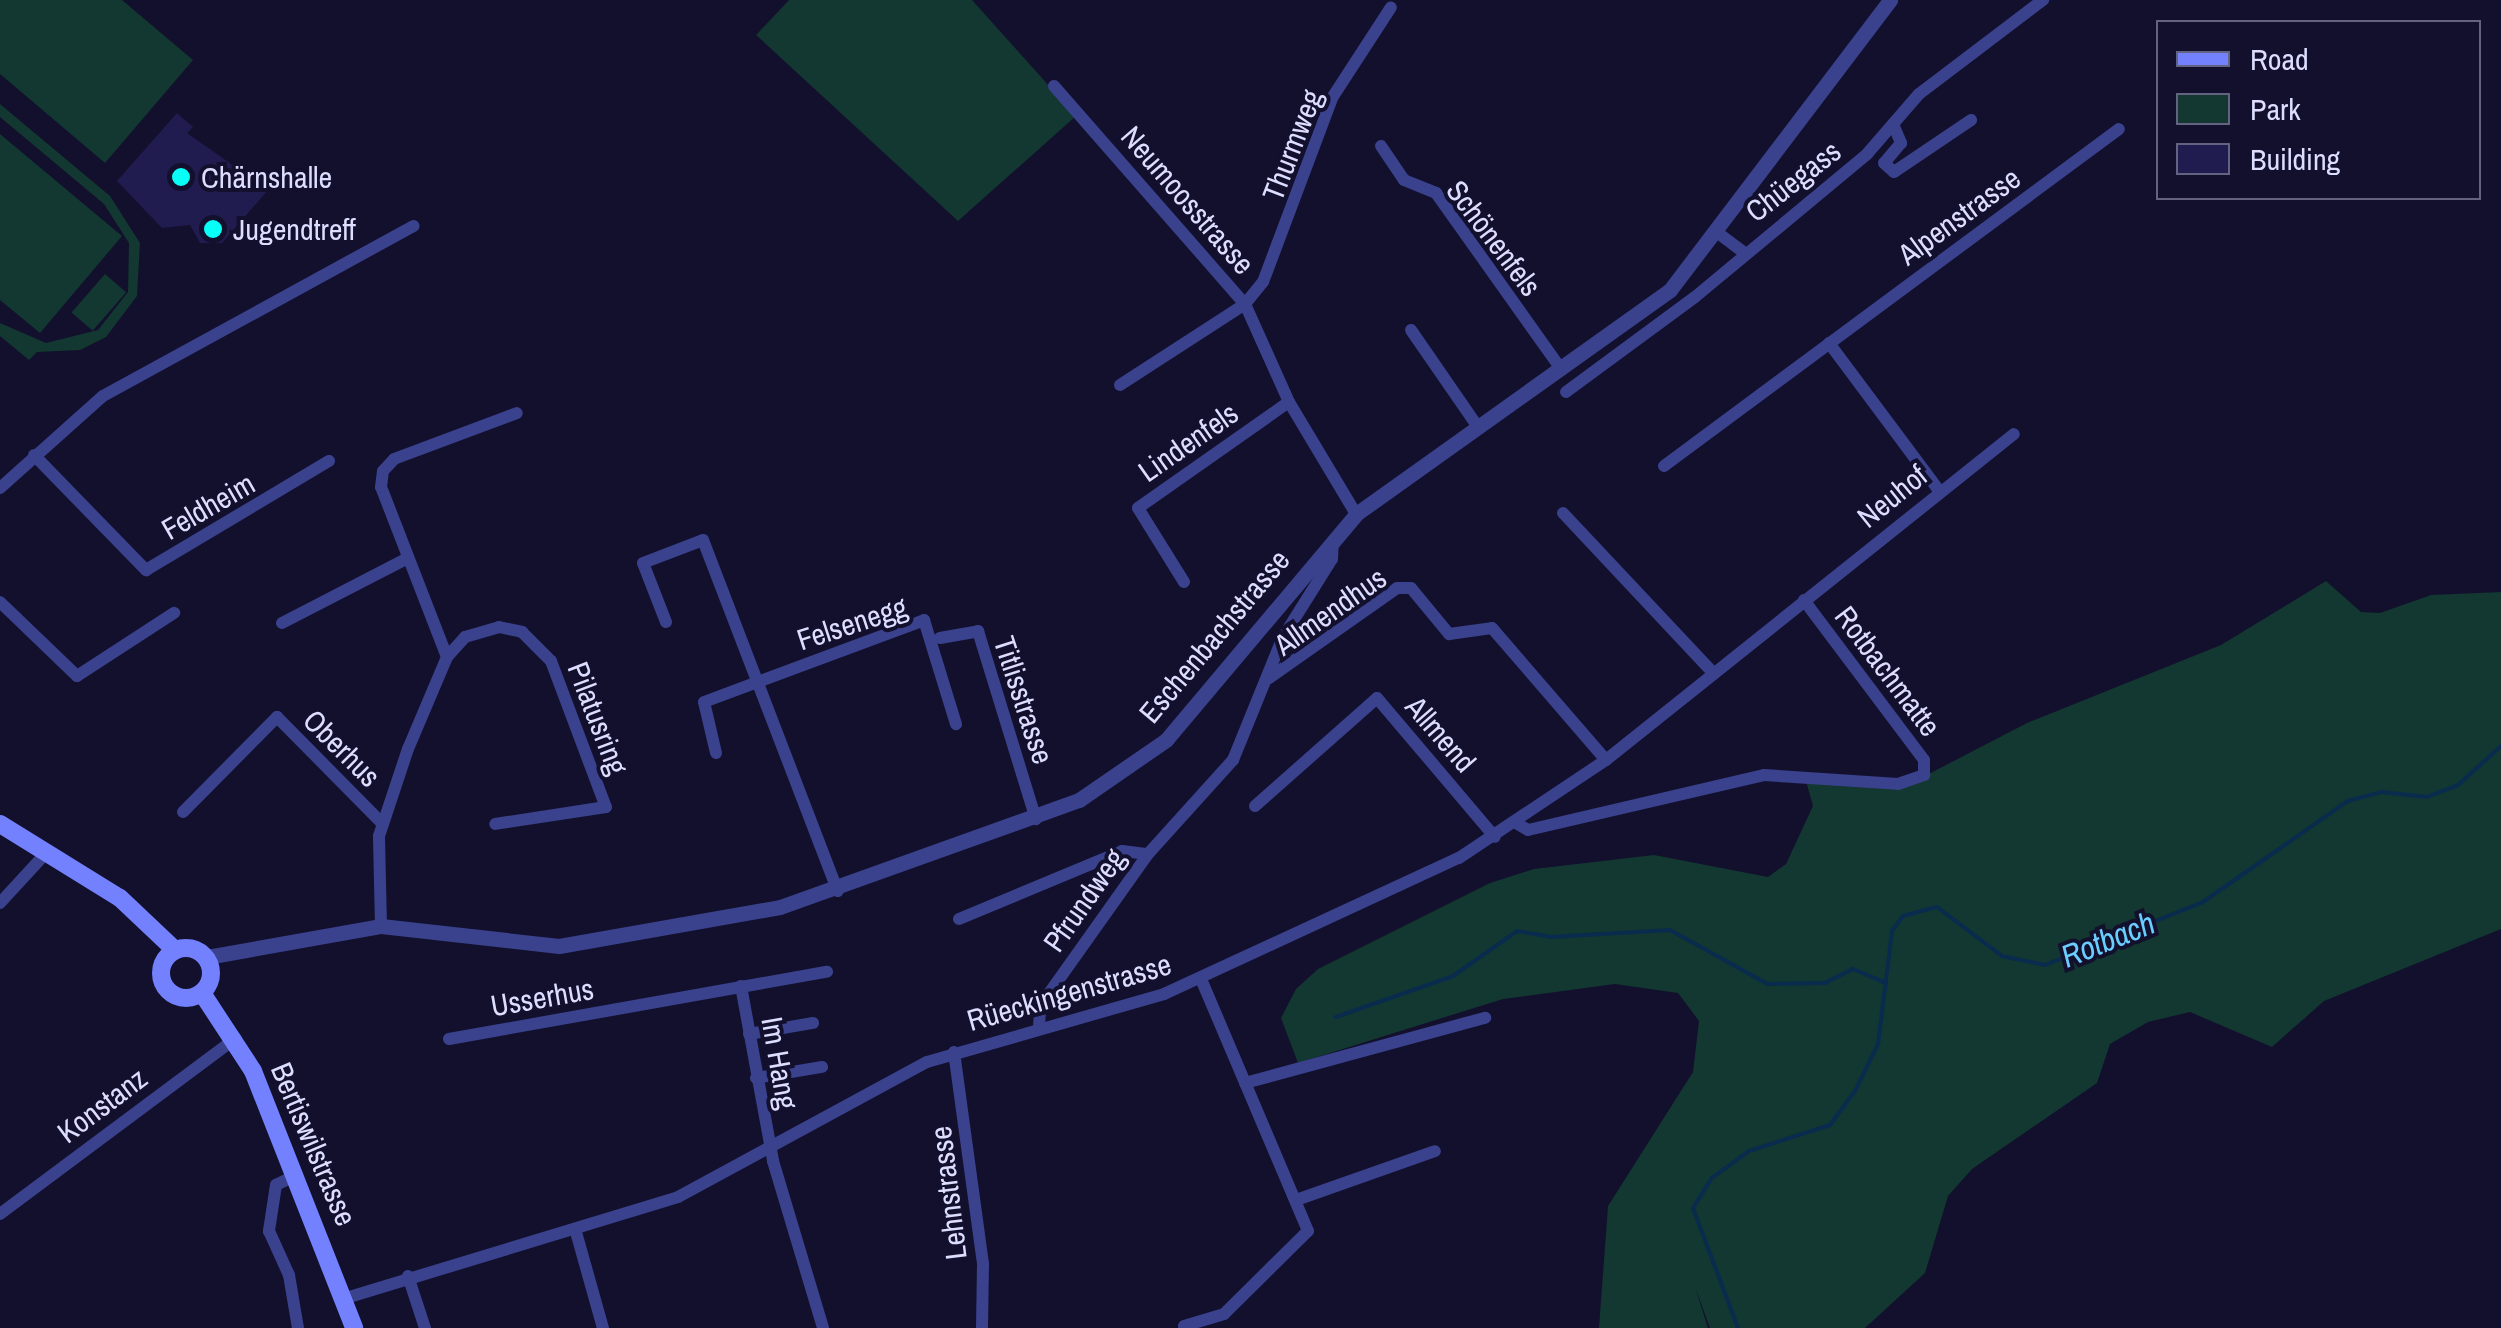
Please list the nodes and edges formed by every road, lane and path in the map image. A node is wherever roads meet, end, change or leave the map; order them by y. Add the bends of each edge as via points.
1 (1890, 0) edge
2 (2043, 0) edge
3 (1391, 7) dead end
4 (1054, 86) dead end
5 (1971, 120) dead end
6 (1893, 124) junction
7 (2118, 129) dead end
8 (1381, 146) dead end
9 (414, 226) dead end
10 (1718, 233) junction
11 (1743, 252) junction
12 (1245, 304) junction
13 (1412, 330) dead end
14 (1828, 343) junction
15 (1562, 370) junction
16 (1120, 385) dead end
17 (1566, 392) dead end
18 (1290, 402) junction
19 (517, 413) dead end
20 (1478, 427) junction
21 (2014, 434) dead end
22 (34, 455) junction
23 (329, 462) dead end
24 (1664, 466) dead end
25 (0, 488) edge
26 (1938, 489) junction
27 (1563, 513) dead end
28 (1356, 514) junction
29 (1332, 538) junction
30 (408, 558) junction
31 (1184, 582) dead end
32 (1804, 600) junction
33 (0, 602) edge
34 (174, 613) dead end
35 (666, 622) dead end
36 (282, 623) dead end
37 (940, 638) dead end
38 (447, 657) junction
39 (1714, 673) junction
40 (1269, 678) junction
41 (754, 682) junction
42 (956, 724) dead end
43 (716, 752) dead end
44 (1606, 760) junction
45 (1254, 806) dead end
46 (183, 812) dead end
47 (1036, 819) junction
48 (1516, 823) junction
49 (0, 824) edge
50 (382, 824) junction
51 (495, 824) dead end
52 (1494, 837) junction
53 (46, 854) junction
54 (1148, 854) junction
55 (838, 891) junction
56 (0, 903) edge
57 (959, 920) dead end
58 (380, 926) junction
59 (175, 950) junction
60 (207, 957) junction
61 (827, 972) dead end
62 (1201, 979) junction
63 (740, 986) junction
64 (202, 993) junction
65 (644, 1004) joint
66 (1485, 1018) dead end
67 (814, 1023) dead end
68 (1039, 1028) junction
69 (748, 1034) junction
70 (236, 1038) junction
71 (450, 1040) dead end
72 (954, 1052) junction
73 (822, 1066) dead end
74 (756, 1078) junction
75 (1245, 1083) junction
76 (771, 1149) junction
77 (1436, 1152) dead end
78 (297, 1174) junction
79 (1299, 1199) junction
80 (0, 1214) edge
81 (576, 1232) junction
82 (408, 1276) junction
83 (346, 1298) junction
84 (1184, 1326) edge
85 (298, 1328) edge
86 (354, 1328) edge
87 (424, 1328) edge
88 (603, 1328) edge
89 (823, 1328) edge
90 (982, 1328) edge

1 - 10 street, Eschenbachstrasse
2 - 6 street, Chüegass via 1919,94
3 - 12 street, Thurmweg via 1332,98 1277,256
4 - 12 street, Neumoosstrasse
5 - 6 street via 1894,172 1884,163 1902,143
6 - 11 street, Chüegass via 1866,154
7 - 14 street, Alpenstrasse
8 - 15 street, Schönenfels via 1404,180 1436,193
9 - 22 street via 104,396
10 - 11 street
10 - 15 street, Eschenbachstrasse via 1660,300
11 - 17 street, Chüegass
12 - 16 street
12 - 18 street, Neumoosstrasse
13 - 20 street
14 - 24 street, Alpenstrasse
14 - 26 street
15 - 20 street, Eschenbachstrasse
18 - 28 street, Neumoosstrasse
18 - 31 street, Lindenfels via 1138,508
19 - 30 street via 394,460 383,471 381,487
20 - 28 street, Eschenbachstrasse
21 - 26 street, Neuhof
22 - 23 street, Feldheim via 146,570
22 - 25 street
26 - 32 street, Neuhof
27 - 39 street
28 - 29 street, Eschenbachstrasse
29 - 40 street, Pfrundweg via 1332,558 1283,637
29 - 47 street, Eschenbachstrasse via 1166,740 1109,782
30 - 36 street
30 - 38 street
32 - 39 street, Rüeckingenstrasse
32 - 48 street, Rotbachmatte via 1924,760 1924,774 1898,784 1764,775 1528,830
33 - 34 street via 77,676
35 - 41 street via 643,563 703,540
37 - 47 street, Titlisstrasse via 978,632
38 - 50 street
38 - 51 street, Pilatusring via 465,637 499,627 541,646 606,807
39 - 44 street, Rüeckingenstrasse
40 - 44 street, Allmendhus via 1404,586 1456,637 1478,624 1492,628
40 - 54 street, Pfrundweg via 1233,760
41 - 42 street, Felsenegg via 924,620
41 - 43 street, Felsenegg via 700,705
41 - 55 street
44 - 48 street, Rüeckingenstrasse
45 - 52 street, Allmend via 1377,698
46 - 50 street, Oberhus via 276,717
47 - 55 street, Eschenbachstrasse
48 - 52 street, Rüeckingenstrasse
49 - 53 main road
50 - 58 street
52 - 62 street, Rüeckingenstrasse
53 - 56 street
53 - 59 main road via 120,898
54 - 57 street, Pfrundweg via 1122,851
54 - 68 street, Pfrundweg via 1040,1006
55 - 58 street, Eschenbachstrasse via 546,947
58 - 60 street, Eschenbachstrasse
59 - 60 main road
59 - 64 main road via 162,966 165,986 182,998
60 - 64 main road via 212,976
61 - 63 street, Im Hang
62 - 68 street, Rüeckingenstrasse
62 - 75 street
63 - 65 street, Im Hang
63 - 69 street, Im Hang
64 - 70 main road, Bertiswilstrasse
65 - 71 street, Usserhus
66 - 75 street
67 - 69 street
68 - 72 street, Rüeckingenstrasse
69 - 74 street, Im Hang
70 - 78 main road, Bertiswilstrasse
70 - 80 street, Konstanz
72 - 76 street, Rüeckingenstrasse via 882,1082
72 - 90 street, Lehnstrasse via 983,1264
73 - 74 street
74 - 76 street, Im Hang
75 - 79 street
76 - 81 street, Rüeckingenstrasse via 688,1193
76 - 89 street
77 - 79 street
78 - 83 main road, Bertiswilstrasse
78 - 85 street via 276,1185 269,1231 289,1275
79 - 84 street via 1308,1230 1296,1251 1224,1314
81 - 82 street, Rüeckingenstrasse
81 - 88 street
82 - 83 street, Rüeckingenstrasse
82 - 87 street
83 - 86 main road, Bertiswilstrasse

